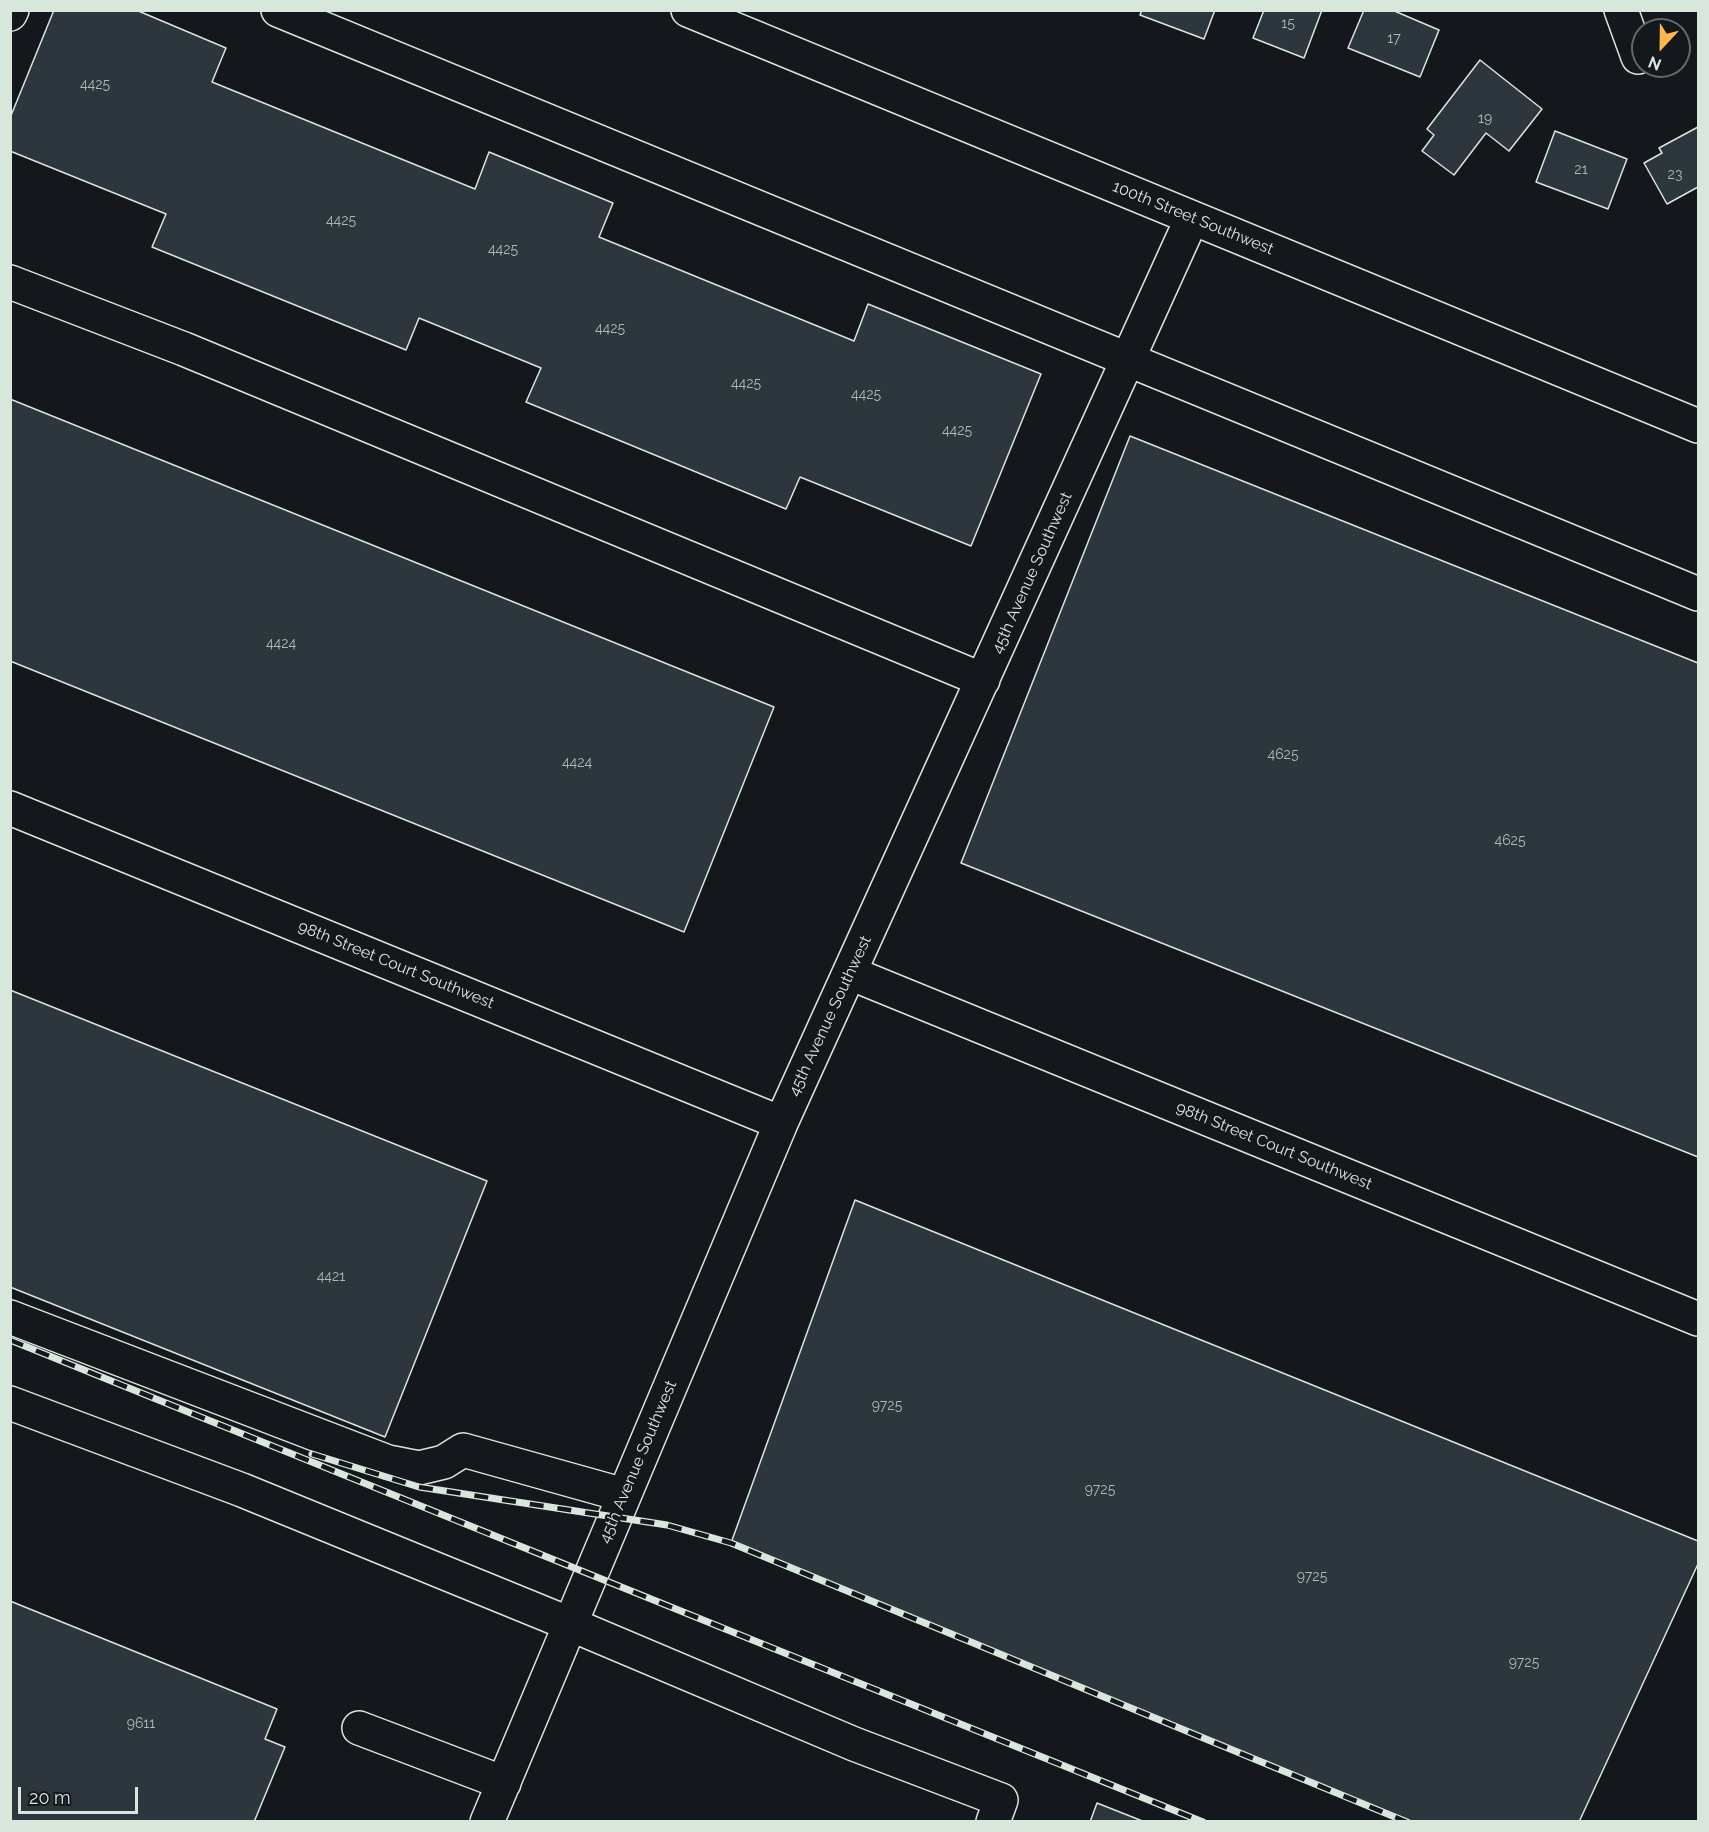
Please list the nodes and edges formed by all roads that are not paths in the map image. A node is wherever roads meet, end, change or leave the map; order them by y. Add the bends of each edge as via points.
1 (278, 10) edge
2 (687, 10) edge
3 (1621, 10) edge
4 (1631, 38) edge
5 (1192, 218) junction
6 (10, 282) edge
7 (1128, 361) junction
8 (1698, 426) edge
9 (1698, 594) edge
10 (984, 680) junction
11 (10, 808) edge
12 (850, 973) junction
13 (781, 1123) junction
14 (10, 1317) edge
15 (1698, 1320) edge
16 (10, 1403) edge
17 (624, 1495) junction
18 (570, 1624) junction
19 (360, 1728) dead end
20 (504, 1783) junction
21 (487, 1821) edge
22 (993, 1821) edge

1 - 7 street
2 - 5 street, 100th Street Southwest
3 - 4 street
5 - 7 street, 45th Avenue Southwest
5 - 8 street, 100th Street Southwest
6 - 10 street via 184,349
7 - 9 street
7 - 10 street, 45th Avenue Southwest
10 - 12 street, 45th Avenue Southwest
11 - 13 street, 98th Street Court Southwest
12 - 13 street, 45th Avenue Southwest
12 - 15 street, 98th Street Court Southwest
13 - 17 street, 45th Avenue Southwest
14 - 17 street via 388,1462 420,1468 444,1462 464,1450
16 - 18 street via 242,1490
17 - 18 street, 45th Avenue Southwest
18 - 20 street, 45th Avenue Southwest
18 - 22 street via 854,1744 1001,1800
19 - 20 street
20 - 21 street, 45th Avenue Southwest

